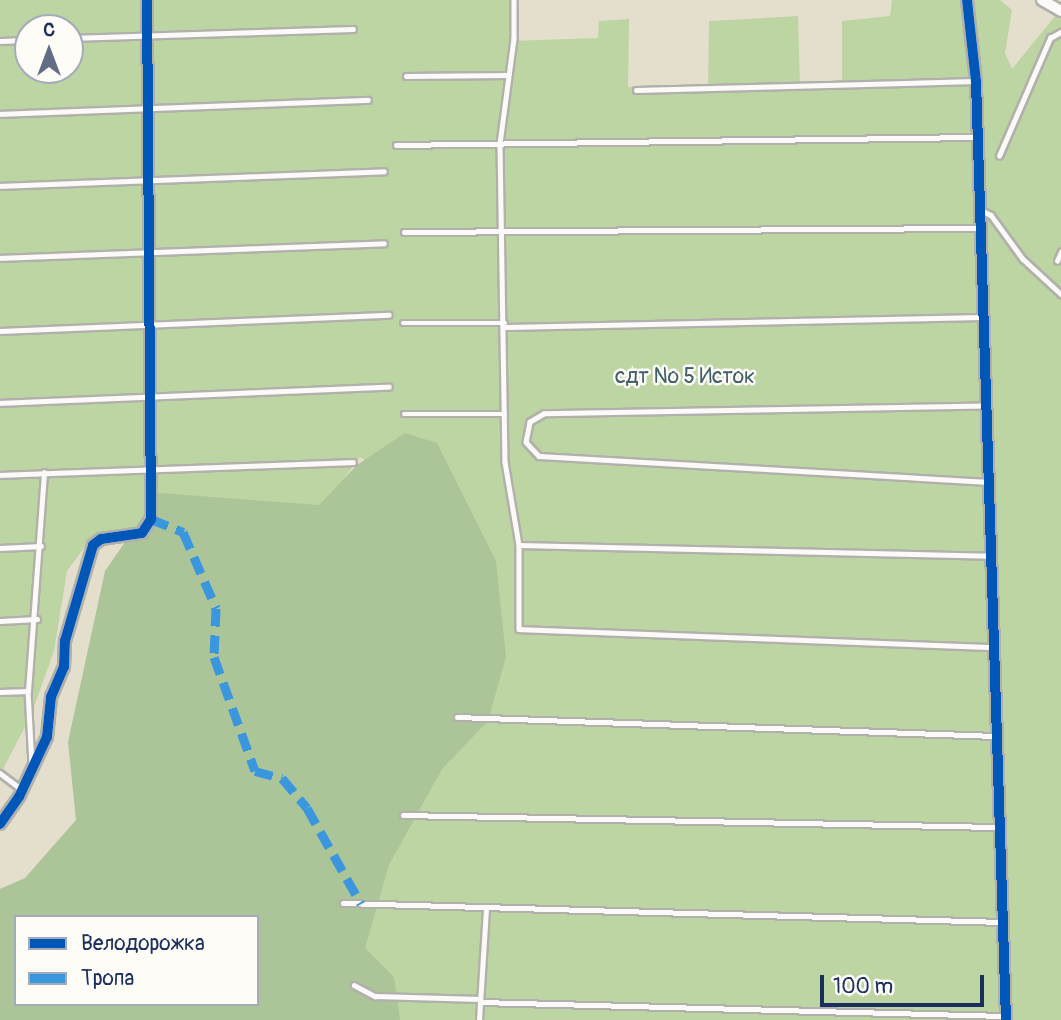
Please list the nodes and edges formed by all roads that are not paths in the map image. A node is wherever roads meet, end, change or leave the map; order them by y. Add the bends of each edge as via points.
1 (147, 0) edge
2 (514, 0) edge
3 (967, 0) edge
4 (1042, 0) edge
5 (1061, 11) edge
6 (353, 29) dead end
7 (1061, 32) edge
8 (148, 36) junction
9 (84, 38) edge
10 (508, 75) junction
11 (407, 76) dead end
12 (976, 81) junction
13 (636, 90) dead end
14 (369, 100) dead end
15 (149, 107) junction
16 (0, 114) edge
17 (975, 137) junction
18 (500, 144) junction
19 (396, 145) dead end
20 (999, 156) dead end
21 (384, 171) dead end
22 (149, 180) junction
23 (0, 186) edge
24 (977, 208) junction
25 (979, 228) junction
26 (404, 232) dead end
27 (503, 234) junction
28 (384, 243) dead end
29 (1061, 252) edge
30 (149, 253) junction
31 (0, 258) edge
32 (1057, 261) dead end
33 (1061, 294) edge
34 (389, 315) dead end
35 (983, 316) junction
36 (403, 323) dead end
37 (150, 324) junction
38 (505, 325) junction
39 (0, 331) edge
40 (389, 387) dead end
41 (151, 397) junction
42 (0, 403) edge
43 (986, 406) junction
44 (404, 414) dead end
45 (505, 414) junction
46 (353, 462) dead end
47 (150, 468) junction
48 (44, 473) junction
49 (0, 475) edge
50 (989, 482) junction
51 (519, 545) junction
52 (41, 546) junction
53 (0, 548) edge
54 (990, 556) junction
55 (37, 619) junction
56 (0, 621) edge
57 (992, 647) junction
58 (29, 691) junction
59 (0, 692) edge
60 (457, 717) dead end
61 (996, 736) junction
62 (32, 767) junction
63 (0, 773) edge
64 (22, 790) junction
65 (403, 815) dead end
66 (0, 824) edge
67 (999, 828) junction
68 (343, 904) dead end
69 (486, 909) junction
70 (1002, 922) junction
71 (354, 985) dead end
72 (480, 1001) junction
73 (1006, 1018) edge
74 (479, 1020) edge

1 - 8 street
2 - 10 lane
3 - 12 street
4 - 5 street
6 - 8 lane
7 - 20 lane via 1050,38
8 - 9 lane
8 - 15 street
10 - 11 lane
10 - 18 lane
12 - 13 lane
12 - 17 street
14 - 15 lane
15 - 16 lane
15 - 22 street
17 - 18 lane
17 - 24 street
18 - 19 lane
18 - 27 lane
21 - 22 lane
22 - 23 lane
22 - 30 street
24 - 25 street
24 - 33 lane via 991,215 1023,259
25 - 27 lane
25 - 35 street
26 - 27 lane
27 - 38 lane
28 - 30 lane
29 - 32 lane
30 - 31 lane
30 - 37 street
34 - 37 lane
35 - 38 lane
35 - 43 street
36 - 38 lane
37 - 39 lane
37 - 41 street
38 - 45 lane
40 - 41 lane
41 - 42 lane
41 - 47 street
43 - 50 street
43 - 50 lane via 544,414 530,422 526,442 532,453 548,457
44 - 45 lane
45 - 51 lane via 505,462
46 - 47 lane
47 - 48 lane
47 - 62 street via 151,519 146,531 101,539 91,550 65,641 64,667 51,697 47,737
48 - 49 lane
48 - 52 lane
50 - 54 street
51 - 54 lane
51 - 57 lane via 518,627 522,631
52 - 53 lane
52 - 55 lane
54 - 57 street
55 - 56 lane
55 - 58 lane
57 - 61 street
58 - 59 lane
58 - 62 lane
60 - 61 lane
61 - 67 street
62 - 64 street
63 - 64 lane
64 - 66 street
65 - 67 lane
67 - 70 street
68 - 69 lane
69 - 70 lane
69 - 72 lane
70 - 73 street
71 - 72 lane via 375,996
72 - 73 lane
72 - 74 lane

